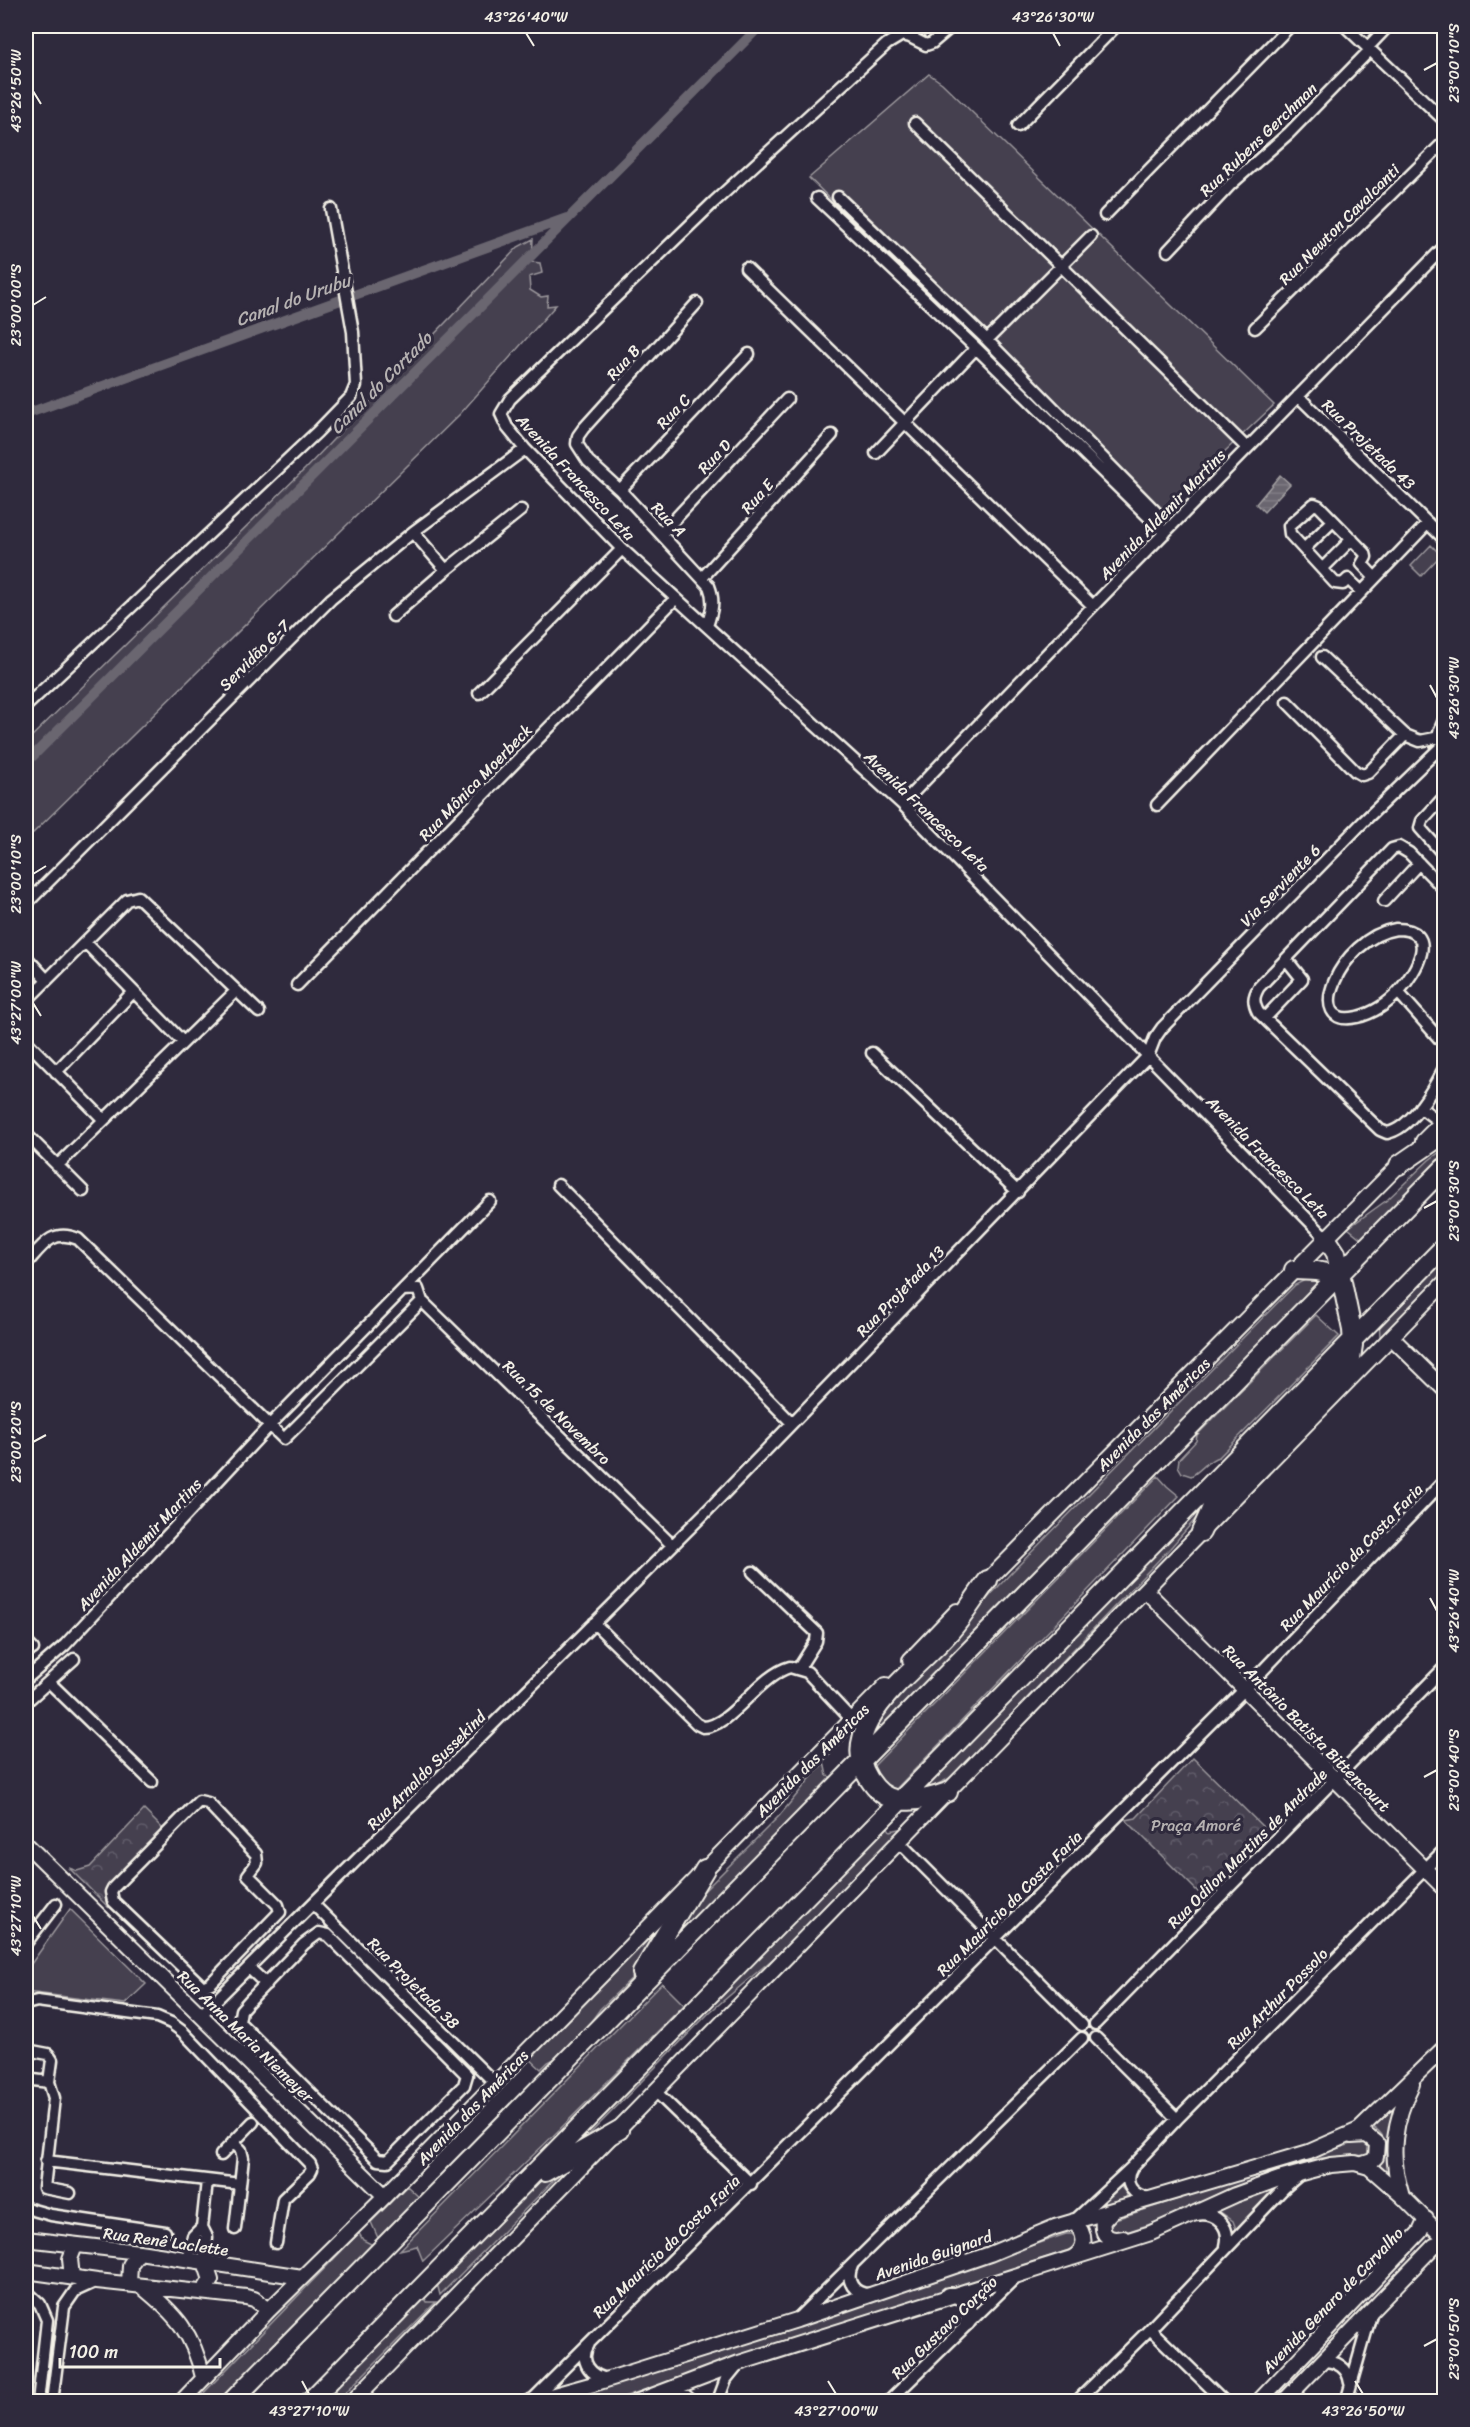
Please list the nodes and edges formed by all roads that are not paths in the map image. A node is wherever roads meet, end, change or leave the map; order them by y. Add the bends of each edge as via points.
1 (952, 26) edge
2 (1116, 26) edge
3 (1290, 26) edge
4 (1345, 26) edge
5 (1388, 26) edge
6 (1369, 48) junction
7 (1444, 120) edge
8 (915, 123) dead end
9 (1018, 126) dead end
10 (1444, 142) edge
11 (838, 197) dead end
12 (817, 198) dead end
13 (331, 209) dead end
14 (1105, 215) dead end
15 (1091, 236) dead end
16 (1444, 247) edge
17 (1168, 250) dead end
18 (1062, 266) junction
19 (746, 268) dead end
20 (697, 303) dead end
21 (1255, 328) dead end
22 (987, 340) junction
23 (976, 348) junction
24 (749, 354) dead end
25 (1298, 396) junction
26 (787, 399) dead end
27 (906, 423) junction
28 (832, 435) dead end
29 (577, 444) joint
30 (1247, 448) junction
31 (525, 449) junction
32 (876, 453) dead end
33 (620, 490) junction
34 (521, 510) dead end
35 (1158, 514) dead end
36 (1333, 521) junction
37 (1428, 523) junction
38 (413, 532) junction
39 (662, 533) junction
40 (1165, 533) junction
41 (1444, 538) edge
42 (1352, 539) junction
43 (622, 549) junction
44 (1304, 549) junction
45 (1362, 564) junction
46 (1322, 569) junction
47 (446, 570) junction
48 (703, 577) junction
49 (1375, 578) junction
50 (1348, 579) junction
51 (1362, 592) junction
52 (675, 599) junction
53 (1093, 606) junction
54 (393, 616) dead end
55 (707, 626) junction
56 (1322, 657) dead end
57 (479, 693) dead end
58 (1287, 702) dead end
59 (26, 706) edge
60 (1444, 720) edge
61 (1405, 735) junction
62 (1442, 740) edge
63 (1444, 797) edge
64 (902, 804) junction
65 (1157, 805) dead end
66 (1444, 855) edge
67 (1419, 863) junction
68 (1444, 889) edge
69 (1384, 901) dead end
70 (26, 904) edge
71 (86, 943) junction
72 (26, 957) edge
73 (1286, 959) junction
74 (47, 980) junction
75 (297, 985) dead end
76 (236, 991) junction
77 (133, 992) junction
78 (1398, 992) junction
79 (26, 1001) edge
80 (259, 1012) dead end
81 (1265, 1018) junction
82 (26, 1041) edge
83 (183, 1042) junction
84 (1444, 1044) edge
85 (872, 1053) dead end
86 (1148, 1056) junction
87 (1444, 1068) edge
88 (56, 1072) junction
89 (1420, 1107) junction
90 (104, 1120) junction
91 (1443, 1126) edge
92 (26, 1134) edge
93 (1399, 1165) joint
94 (57, 1166) junction
95 (1444, 1168) edge
96 (558, 1185) dead end
97 (83, 1191) dead end
98 (1018, 1192) junction
99 (490, 1201) dead end
100 (1326, 1238) junction
101 (1444, 1247) edge
102 (26, 1264) edge
103 (1294, 1270) junction
104 (1339, 1276) junction
105 (1444, 1283) edge
106 (403, 1290) junction
107 (422, 1301) junction
108 (1392, 1338) junction
109 (1353, 1340) junction
110 (1444, 1389) edge
111 (792, 1423) junction
112 (270, 1425) junction
113 (1444, 1481) edge
114 (1201, 1532) junction
115 (672, 1545) junction
116 (753, 1572) dead end
117 (988, 1580) junction
118 (1146, 1591) junction
119 (594, 1623) junction
120 (74, 1659) dead end
121 (799, 1668) junction
122 (1444, 1668) edge
123 (26, 1679) edge
124 (49, 1683) junction
125 (1245, 1689) junction
126 (26, 1702) edge
127 (852, 1720) junction
128 (862, 1760) junction
129 (1335, 1780) junction
130 (152, 1782) dead end
131 (948, 1792) junction
132 (901, 1800) junction
133 (899, 1842) junction
134 (26, 1844) edge
135 (1444, 1851) edge
136 (705, 1869) junction
137 (1426, 1870) junction
138 (1444, 1888) edge
139 (56, 1904) dead end
140 (313, 1904) junction
141 (271, 1922) junction
142 (282, 1933) junction
143 (995, 1938) junction
144 (26, 1943) edge
145 (249, 1968) junction
146 (266, 1984) junction
147 (628, 1996) junction
148 (26, 2004) edge
149 (201, 2015) junction
150 (1095, 2024) junction
151 (1082, 2025) junction
152 (1083, 2038) junction
153 (1096, 2038) junction
154 (1444, 2048) edge
155 (27, 2050) dead end
156 (1421, 2070) junction
157 (26, 2079) edge
158 (49, 2082) junction
159 (495, 2083) junction
160 (656, 2092) junction
161 (1177, 2119) junction
162 (253, 2122) dead end
163 (619, 2130) junction
164 (1346, 2137) junction
165 (234, 2142) junction
166 (221, 2155) dead end
167 (46, 2160) junction
168 (1363, 2164) junction
169 (1132, 2167) junction
170 (1307, 2171) junction
171 (207, 2181) junction
172 (528, 2181) junction
173 (240, 2184) junction
174 (751, 2184) junction
175 (70, 2193) dead end
176 (1401, 2195) junction
177 (385, 2196) junction
178 (1150, 2198) junction
179 (1118, 2207) junction
180 (26, 2208) edge
181 (1191, 2215) junction
182 (1426, 2219) junction
183 (1074, 2221) junction
184 (202, 2227) junction
185 (235, 2229) dead end
186 (165, 2232) dead end
187 (1151, 2233) junction
188 (26, 2239) edge
189 (1444, 2240) edge
190 (276, 2243) dead end
191 (75, 2246) junction
192 (1226, 2246) junction
193 (139, 2252) junction
194 (188, 2260) junction
195 (1067, 2261) junction
196 (205, 2262) junction
197 (854, 2263) junction
198 (26, 2271) edge
199 (1020, 2273) junction
200 (72, 2277) junction
201 (302, 2277) junction
202 (97, 2281) junction
203 (135, 2285) junction
204 (26, 2290) edge
205 (203, 2292) junction
206 (872, 2294) junction
207 (946, 2296) junction
208 (268, 2310) junction
209 (1372, 2311) junction
210 (797, 2320) junction
211 (967, 2323) junction
212 (1150, 2329) junction
213 (591, 2341) junction
214 (1322, 2361) junction
215 (739, 2363) junction
216 (203, 2377) junction
217 (611, 2379) junction
218 (590, 2385) junction
219 (1350, 2386) junction
220 (653, 2395) junction
221 (552, 2400) edge
222 (719, 2400) edge
223 (530, 2401) edge
224 (38, 2402) edge
225 (52, 2402) edge
226 (181, 2402) edge
227 (231, 2402) edge
228 (309, 2402) edge
229 (352, 2402) edge
230 (580, 2402) edge
231 (636, 2402) edge
232 (691, 2402) edge
233 (888, 2402) edge
234 (1076, 2402) edge
235 (1226, 2402) edge
236 (1258, 2402) edge
237 (1283, 2402) edge
238 (1346, 2402) edge

1 - 31 street, Avenida Francesco Leta via 926,45 902,35 887,44 714,202 510,399 501,414 503,421
2 - 9 street
3 - 14 street
4 - 6 street
5 - 6 street, Rua Rubens Gerchman
6 - 7 street
6 - 17 street, Rua Rubens Gerchman via 1289,133 1230,185
8 - 18 street
10 - 21 street, Rua Newton Cavalcanti
11 - 22 street
12 - 23 street
13 - 59 street via 357,373 351,397
15 - 18 street
16 - 25 street, Avenida Aldemir Martins
18 - 22 street
18 - 30 street
19 - 27 street
20 - 29 street, Rua B via 583,429
22 - 35 street
23 - 27 street
23 - 40 street
24 - 33 street, Rua C
25 - 30 street, Avenida Aldemir Martins
25 - 37 street, Rua Projetada 43
26 - 39 street, Rua D
27 - 32 street
27 - 53 street
28 - 48 street, Rua E
29 - 33 street, Rua A via 588,461
30 - 40 street, Avenida Aldemir Martins
31 - 38 street, Servidão G-7
31 - 43 street, Avenida Francesco Leta
33 - 39 street, Rua A
34 - 47 street
36 - 42 street
36 - 44 street
36 - 44 street via 1314,504 1289,526 1290,534
37 - 41 street, Rua Projetada 43
37 - 49 street
38 - 47 street
38 - 70 street, Servidão G-7 via 331,599
39 - 48 street, Rua A
40 - 53 street, Avenida Aldemir Martins
42 - 45 street via 1365,553
42 - 46 street
43 - 52 street, Avenida Francesco Leta
43 - 57 street
44 - 46 street
45 - 49 street
45 - 50 street
46 - 50 street via 1339,584
47 - 54 street
48 - 55 street, Rua A via 713,596
49 - 51 street
50 - 51 street
51 - 65 street
52 - 55 street, Avenida Francesco Leta
52 - 75 street, Rua Mônica Moerbeck
53 - 64 street, Avenida Aldemir Martins
55 - 64 street, Avenida Francesco Leta
56 - 61 street
58 - 61 street via 1362,775
60 - 62 street via 1440,726
61 - 62 street via 1420,741
62 - 86 street, Via Serviente 6 via 1162,1028
63 - 66 street via 1420,828
64 - 86 street, Avenida Francesco Leta
67 - 68 street
67 - 69 street
67 - 73 street via 1399,847 1386,852
71 - 74 street
71 - 76 street via 127,900 138,897
71 - 77 street
72 - 74 street
73 - 81 street via 1254,994 1254,1004
73 - 81 street via 1302,979
74 - 79 street
76 - 80 street
76 - 83 street
77 - 83 street
77 - 88 street
78 - 78 street via 1412,974 1423,947 1416,933 1407,929 1384,931 1351,953 1332,984 1331,1008 1347,1019 1359,1017
78 - 84 street
81 - 89 street via 1380,1130 1394,1132
82 - 88 street
83 - 90 street
85 - 98 street
86 - 98 street, Rua Projetada 13
86 - 100 street, Avenida Francesco Leta
87 - 89 street
88 - 90 street
89 - 91 street
90 - 94 street
91 - 93 highway
92 - 94 street
93 - 100 street, Avenida das Américas
94 - 97 street
95 - 104 highway, Avenida das Américas
96 - 111 street
98 - 111 street, Rua Projetada 13
99 - 106 street, Avenida Aldemir Martins
100 - 103 street, Avenida das Américas
100 - 104 highway via 1336,1253
101 - 109 highway
102 - 112 street via 45,1242 56,1236 78,1239
103 - 104 highway
103 - 117 street, Avenida das Américas
104 - 109 highway
104 - 128 highway, Avenida das Américas
105 - 108 street
106 - 107 street via 418,1289
106 - 112 street, Avenida Aldemir Martins
107 - 112 street via 284,1439
107 - 115 street, Rua 15 de Novembro
108 - 110 street
108 - 114 street
109 - 114 highway via 1350,1364 1213,1505
109 - 132 highway
111 - 115 street, Rua Projetada 13
112 - 123 street, Avenida Aldemir Martins via 65,1645
113 - 125 street, Rua Maurício da Costa Faria
114 - 118 street
115 - 119 street, Rua Arnaldo Sussekind
116 - 121 street via 817,1633
117 - 127 street, Avenida das Américas
117 - 128 highway via 951,1632 875,1709 862,1739
118 - 125 street, Rua Antônio Batista Bittencourt
118 - 131 street
119 - 121 street via 703,1727 718,1724 780,1670
119 - 140 street, Rua Arnaldo Sussekind
120 - 124 street
121 - 127 street
122 - 129 street, Rua Odilon Martins de Andrade
124 - 126 street
124 - 130 street
125 - 129 street, Rua Antônio Batista Bittencourt
125 - 143 street, Rua Maurício da Costa Faria
127 - 136 street, Avenida das Américas
128 - 132 highway via 868,1779 879,1792
128 - 147 highway, Avenida das Américas
129 - 137 street, Rua Antônio Batista Bittencourt
129 - 150 street, Rua Odilon Martins de Andrade
131 - 132 highway via 924,1800
131 - 133 street
132 - 172 highway
133 - 143 street
133 - 160 street
134 - 149 street, Rua Anna Maria Niemeyer
135 - 137 street, Rua Arthur Possolo
136 - 147 highway
136 - 159 street, Avenida das Américas
137 - 138 street, Rua Antônio Batista Bittencourt
137 - 161 street, Rua Arthur Possolo
139 - 144 street
140 - 142 street, Rua Arnaldo Sussekind
140 - 159 street, Rua Projetada 38
141 - 141 street via 280,1908 248,1875 257,1863 256,1854 203,1801 194,1804 111,1893 113,1901 203,1987
141 - 142 street
142 - 145 street, Rua Arnaldo Sussekind
143 - 151 street
143 - 174 street, Rua Maurício da Costa Faria
145 - 146 street
145 - 149 street, Rua Arnaldo Sussekind
146 - 146 street via 314,1935 324,1933 463,2070 467,2080 393,2158 382,2162 242,2028 238,2016 241,2010
147 - 227 highway, Avenida das Américas
148 - 190 street via 37,2001 158,2017 183,2032 310,2164 310,2173 284,2199
149 - 177 street, Rua Anna Maria Niemeyer
150 - 151 street
150 - 153 street via 1099,2033
151 - 152 street
152 - 153 street
152 - 197 street
153 - 161 street
154 - 156 street
155 - 158 street via 51,2056
156 - 164 street via 1372,2119
156 - 176 street via 1405,2098 1395,2130 1394,2163
157 - 158 street
158 - 167 street via 54,2098
159 - 177 street, Avenida das Américas
160 - 163 street
160 - 174 street
161 - 169 street, Rua Arthur Possolo
162 - 165 street
163 - 172 highway
163 - 229 street
164 - 168 street via 1363,2134 1375,2140 1376,2157
164 - 178 street, Avenida Guignard via 1309,2152
165 - 166 street
165 - 173 street via 243,2153
167 - 171 street
167 - 175 street via 44,2188
168 - 170 street via 1346,2163
168 - 176 street
169 - 178 street via 1128,2178 1131,2190
169 - 183 street, Rua Arthur Possolo
170 - 181 street
170 - 192 street via 1284,2188
171 - 173 street
171 - 184 street
172 - 228 highway
173 - 185 street
174 - 213 street, Rua Maurício da Costa Faria
176 - 182 street
177 - 201 street, Avenida das Américas
178 - 179 street, Avenida Guignard
179 - 183 street, Avenida Guignard
179 - 187 street via 1103,2221 1108,2238
180 - 186 street
181 - 187 street
181 - 192 street via 1218,2218 1226,2228
182 - 189 street
182 - 236 street, Avenida Genaro de Carvalho via 1420,2232
183 - 195 street via 1082,2231 1084,2246
183 - 206 street, Avenida Guignard
184 - 194 street via 193,2236
184 - 196 street via 207,2237
187 - 195 street
188 - 191 street, Rua Renê Laclette
189 - 209 street
191 - 193 street, Rua Renê Laclette
191 - 200 street via 70,2259
192 - 212 street
193 - 194 street, Rua Renê Laclette
193 - 203 street via 130,2265
194 - 196 street, Rua Renê Laclette
195 - 199 street
196 - 201 street, Rua Renê Laclette
196 - 205 street via 211,2280
197 - 206 street via 849,2274 851,2285 860,2293
197 - 210 street
198 - 200 street
199 - 207 street
199 - 211 street, Rua Gustavo Corção
200 - 202 street
201 - 208 street, Avenida das Américas
202 - 203 street
202 - 225 street via 75,2291 64,2307
203 - 205 street
203 - 216 street via 159,2301 186,2330
204 - 224 street via 40,2304 47,2319
205 - 208 street via 254,2299
206 - 210 street, Avenida Guignard
207 - 211 street via 958,2296 968,2303
207 - 215 street
208 - 216 street, Avenida das Américas
209 - 214 street
209 - 219 street
210 - 217 street, Avenida Guignard
211 - 233 street, Rua Gustavo Corção
212 - 234 street
212 - 235 street
213 - 217 street, Rua Maurício da Costa Faria via 584,2358 587,2367 601,2378
213 - 223 street, Rua Maurício da Costa Faria
214 - 219 street via 1334,2361 1345,2368
214 - 237 street
215 - 220 street
215 - 222 street via 726,2379
216 - 226 street, Avenida das Américas
217 - 218 street, Avenida Guignard
218 - 221 street, Avenida Guignard
218 - 230 street via 583,2390
219 - 238 street
220 - 231 street
220 - 232 street via 681,2394
221 - 223 street, Avenida Guignard

